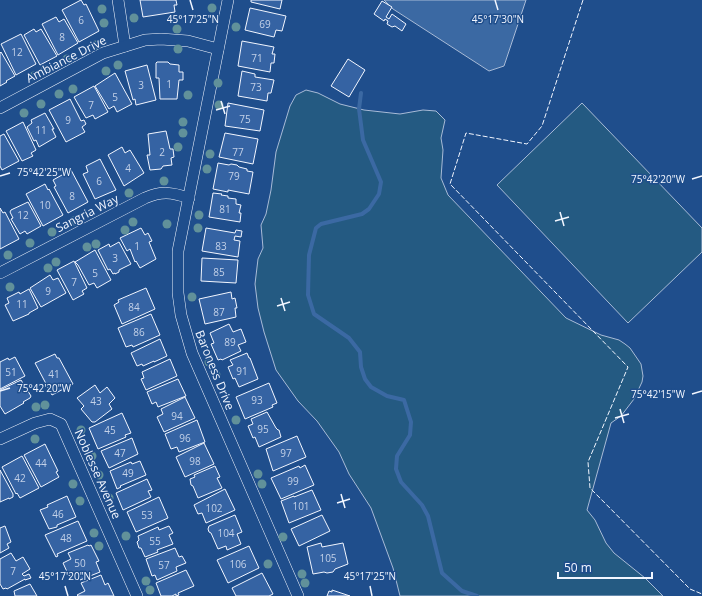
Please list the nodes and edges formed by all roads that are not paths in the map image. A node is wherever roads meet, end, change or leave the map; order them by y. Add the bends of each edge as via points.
1 (118, 0) edge
2 (228, 0) edge
3 (125, 46) junction
4 (218, 49) junction
5 (0, 108) edge
6 (189, 198) junction
7 (0, 273) edge
8 (0, 439) edge
9 (137, 596) edge
10 (298, 596) edge

1 - 3 street
2 - 4 street, Baroness Drive
3 - 4 street, Ambiance Drive via 145,40 161,39 188,41
3 - 5 street, Ambiance Drive via 103,53
4 - 6 street, Baroness Drive
6 - 7 street, Sangria Way via 172,193 158,193 145,198
6 - 10 street, Baroness Drive via 178,251 179,300 187,337
8 - 9 street, Noblesse Avenue via 50,419 61,424

